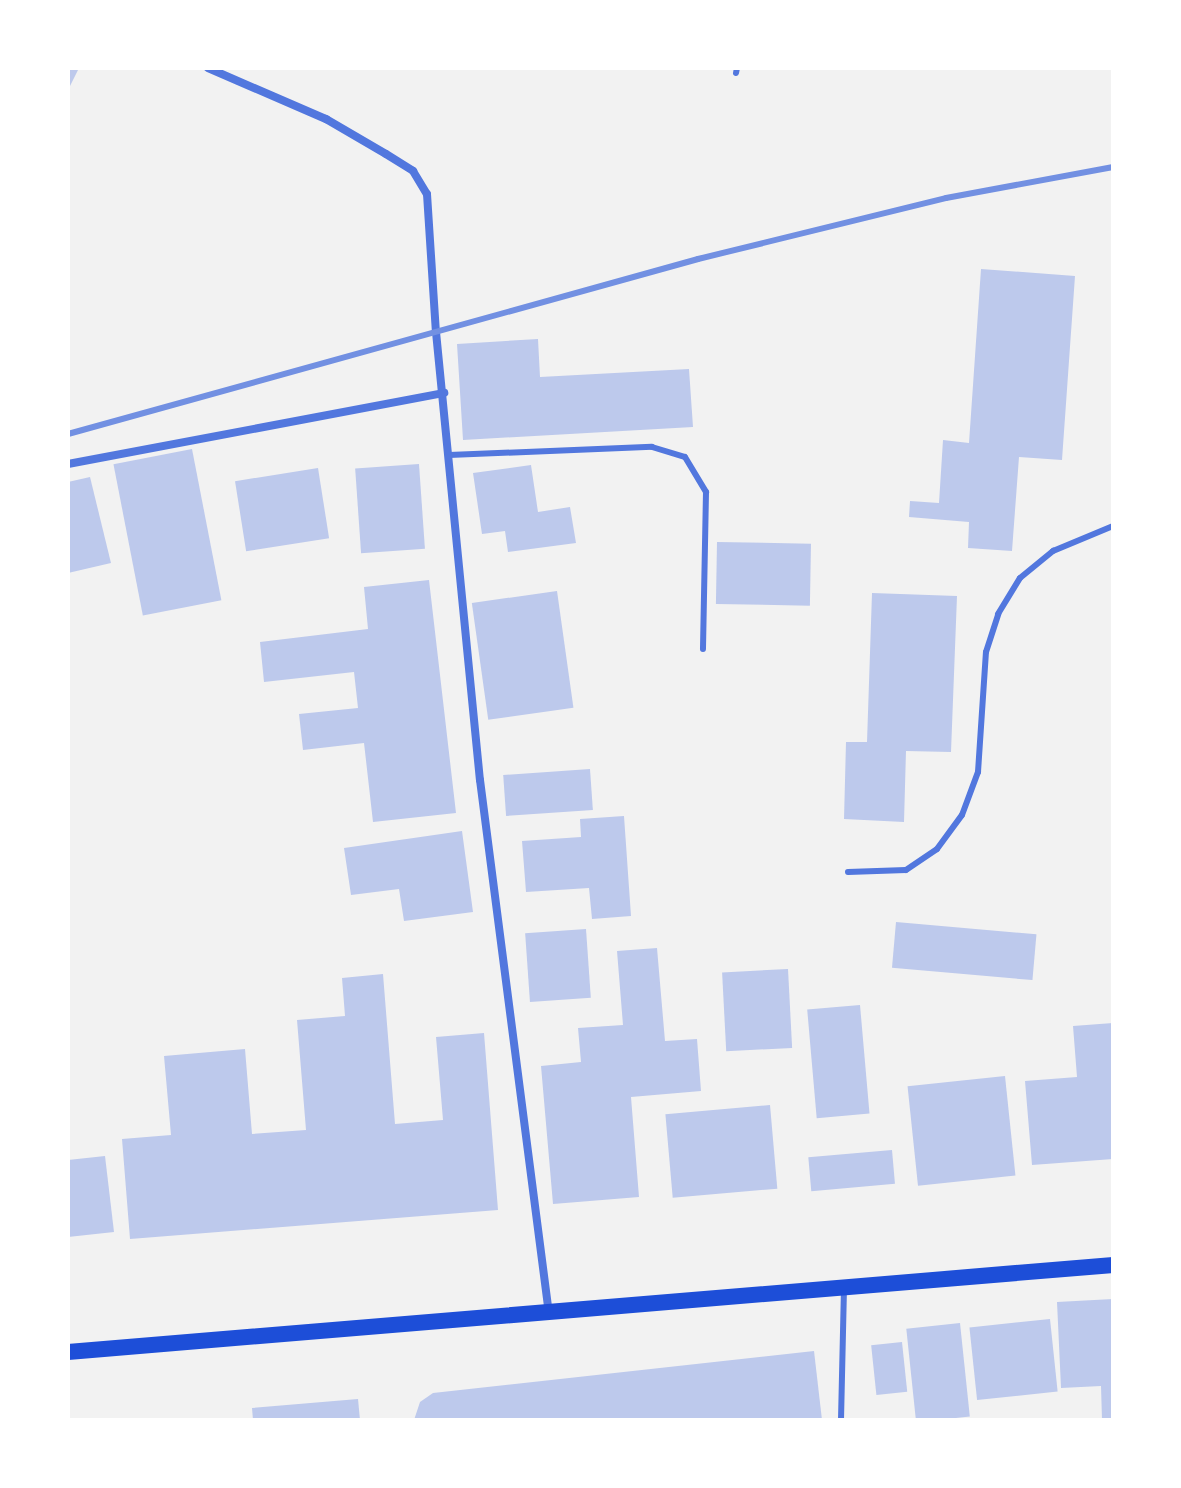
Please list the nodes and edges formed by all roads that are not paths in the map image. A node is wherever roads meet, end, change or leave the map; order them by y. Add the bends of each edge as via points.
1 (208, 68) edge
2 (444, 393) junction
3 (449, 455) junction
4 (68, 464) edge
5 (1113, 526) edge
6 (703, 649) dead end
7 (848, 872) dead end
8 (1113, 1265) edge
9 (844, 1286) junction
10 (549, 1314) junction
11 (68, 1352) edge
12 (841, 1420) edge

1 - 2 street via 326,119 413,171 427,194
2 - 3 street
2 - 4 street
3 - 6 lane via 652,447 685,457 706,492
3 - 10 street via 480,780
5 - 7 lane via 1053,551 1020,578 998,614 986,652 978,772 962,815 937,849 906,870
8 - 9 main road
9 - 10 main road
9 - 12 lane
10 - 11 main road

